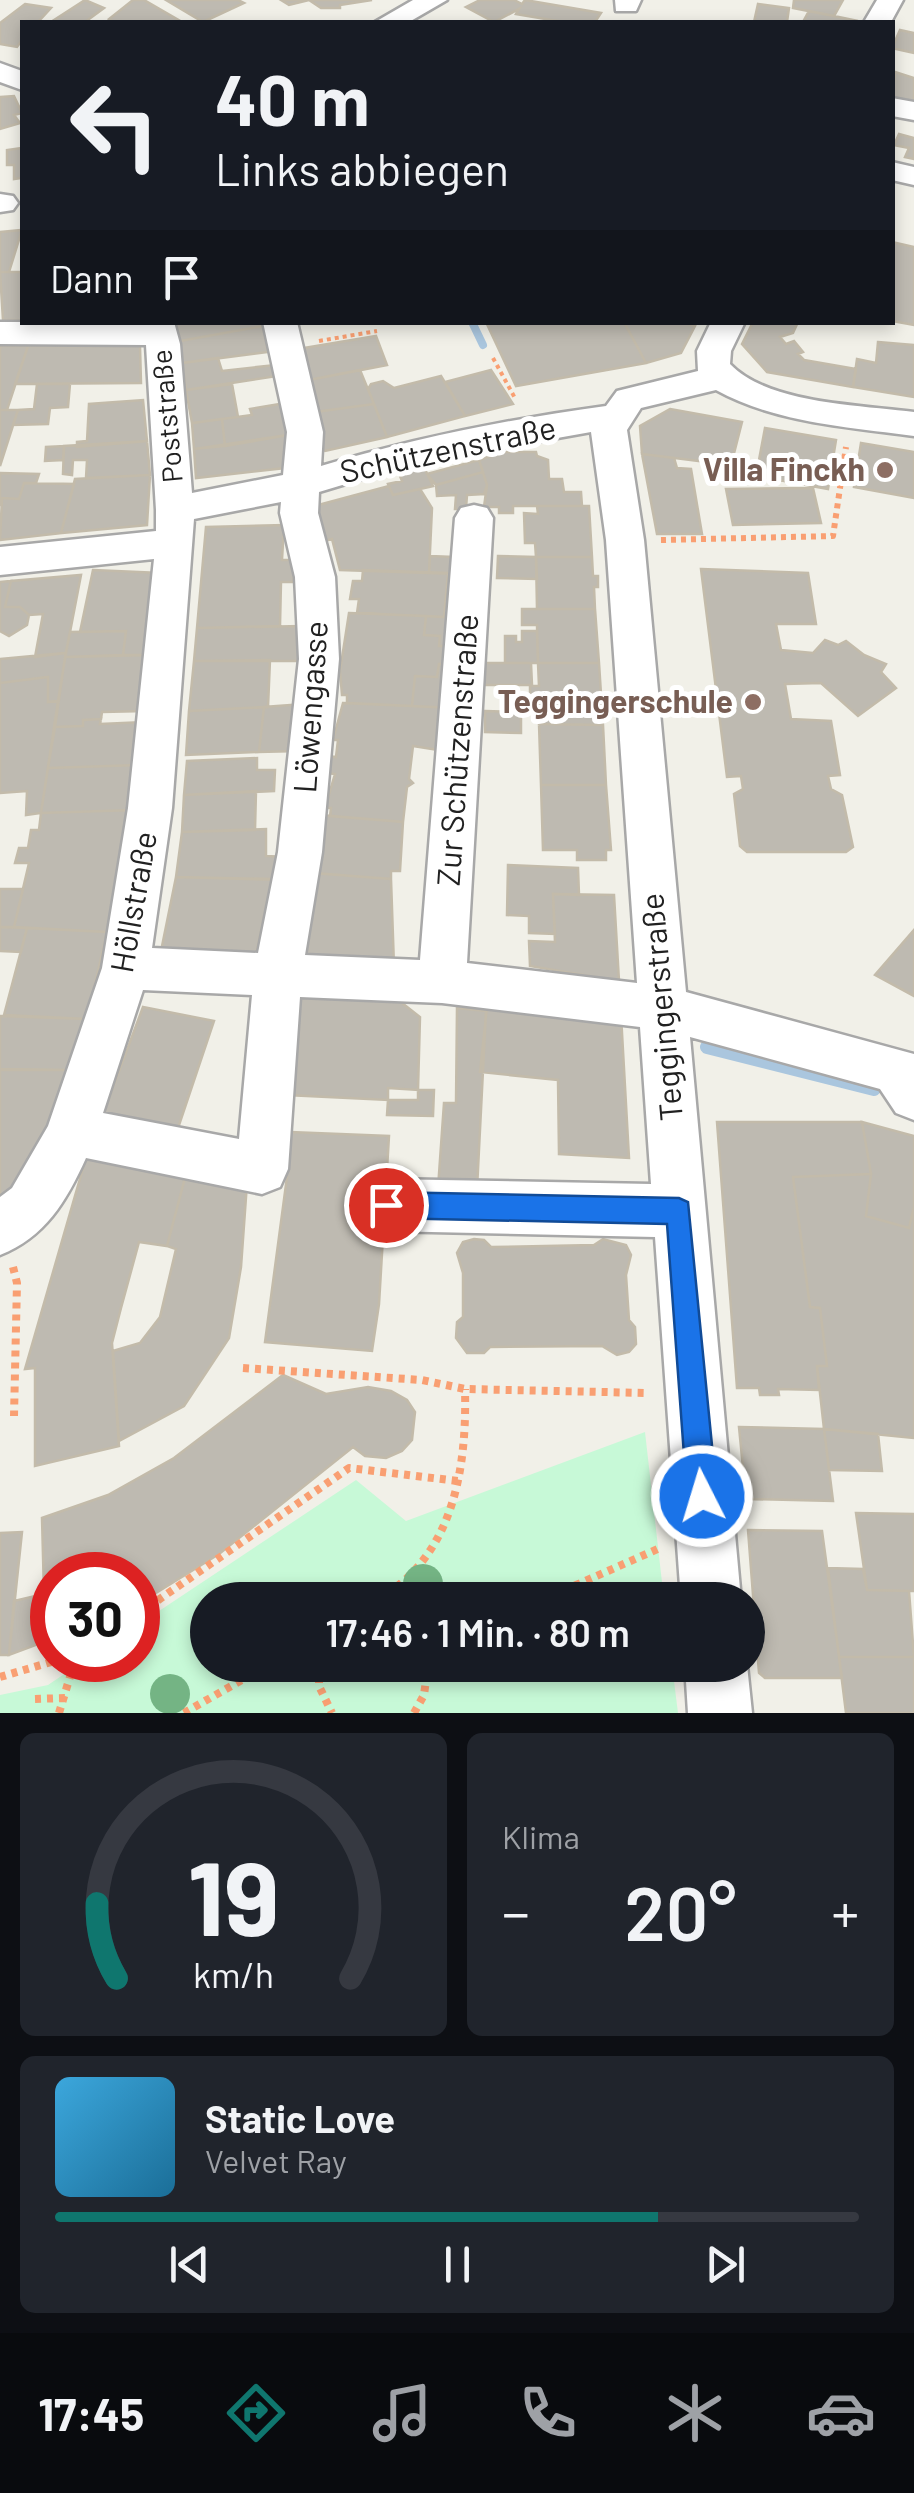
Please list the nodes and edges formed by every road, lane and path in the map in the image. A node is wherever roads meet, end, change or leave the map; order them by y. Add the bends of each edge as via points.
1 (434, 0) edge
2 (393, 20) edge
3 (727, 325) edge
4 (158, 328) edge
5 (377, 331) dead end
6 (0, 333) edge
7 (284, 334) edge
8 (493, 358) dead end
9 (719, 378) junction
10 (851, 414) junction
11 (615, 417) junction
12 (914, 424) edge
13 (531, 428) junction
14 (299, 485) junction
15 (474, 518) dead end
16 (175, 526) junction
17 (624, 540) junction
18 (0, 561) edge
19 (126, 968) junction
20 (278, 974) junction
21 (442, 982) junction
22 (662, 1008) junction
23 (914, 1096) edge
24 (72, 1132) junction
25 (386, 1205) dead end
26 (679, 1211) junction
27 (2, 1228) edge
28 (243, 1368) dead end
29 (464, 1389) junction
30 (694, 1394) junction
31 (14, 1416) dead end
32 (458, 1481) junction
33 (705, 1526) junction
34 (406, 1582) edge
35 (582, 1582) edge
36 (710, 1582) edge
37 (160, 1599) edge
38 (30, 1668) edge
39 (0, 1677) edge
40 (64, 1682) edge
41 (238, 1682) edge
42 (319, 1682) edge
43 (426, 1682) edge
44 (717, 1682) edge
45 (64, 1698) junction
46 (35, 1699) dead end
47 (59, 1713) edge
48 (184, 1713) edge
49 (332, 1713) edge
50 (414, 1713) edge
51 (720, 1713) edge

1 - 2 street
3 - 9 street via 714,351
4 - 6 street
4 - 16 street, Poststraße
5 - 7 path
7 - 14 street, Löwengasse via 305,432
8 - 13 path
9 - 10 street via 756,398
9 - 11 street, Schützenstraße via 628,399
10 - 12 street
10 - 17 path via 833,536
11 - 13 street, Schützenstraße
11 - 17 street, Teggingerstraße via 608,440
13 - 14 street, Schützenstraße via 410,452
14 - 16 street, Schützenstraße
14 - 20 street, Löwengasse via 319,660 300,852
15 - 21 street, Zur Schützenstraße
16 - 18 street, Schützenstraße
16 - 19 street, Höllstraße via 150,808
17 - 22 street, Teggingerstraße
19 - 20 street
19 - 24 street, Höllstraße
20 - 21 street
20 - 24 street, Löwengasse via 262,1170
21 - 22 street
22 - 23 street via 896,1070
22 - 26 street, Teggingerstraße
24 - 27 street, Höllstraße via 31,1206
25 - 26 street
26 - 30 street, Teggingerstraße
27 - 31 path via 16,1282
28 - 29 path
29 - 30 path
29 - 32 path via 467,1424
30 - 33 street, Teggingerstraße
32 - 34 path via 428,1553
32 - 37 path via 349,1468
33 - 35 path
33 - 36 street, Teggingerstraße
38 - 39 path
40 - 45 path
41 - 48 path
42 - 49 path
43 - 50 path
44 - 51 street
45 - 46 path
45 - 47 path

